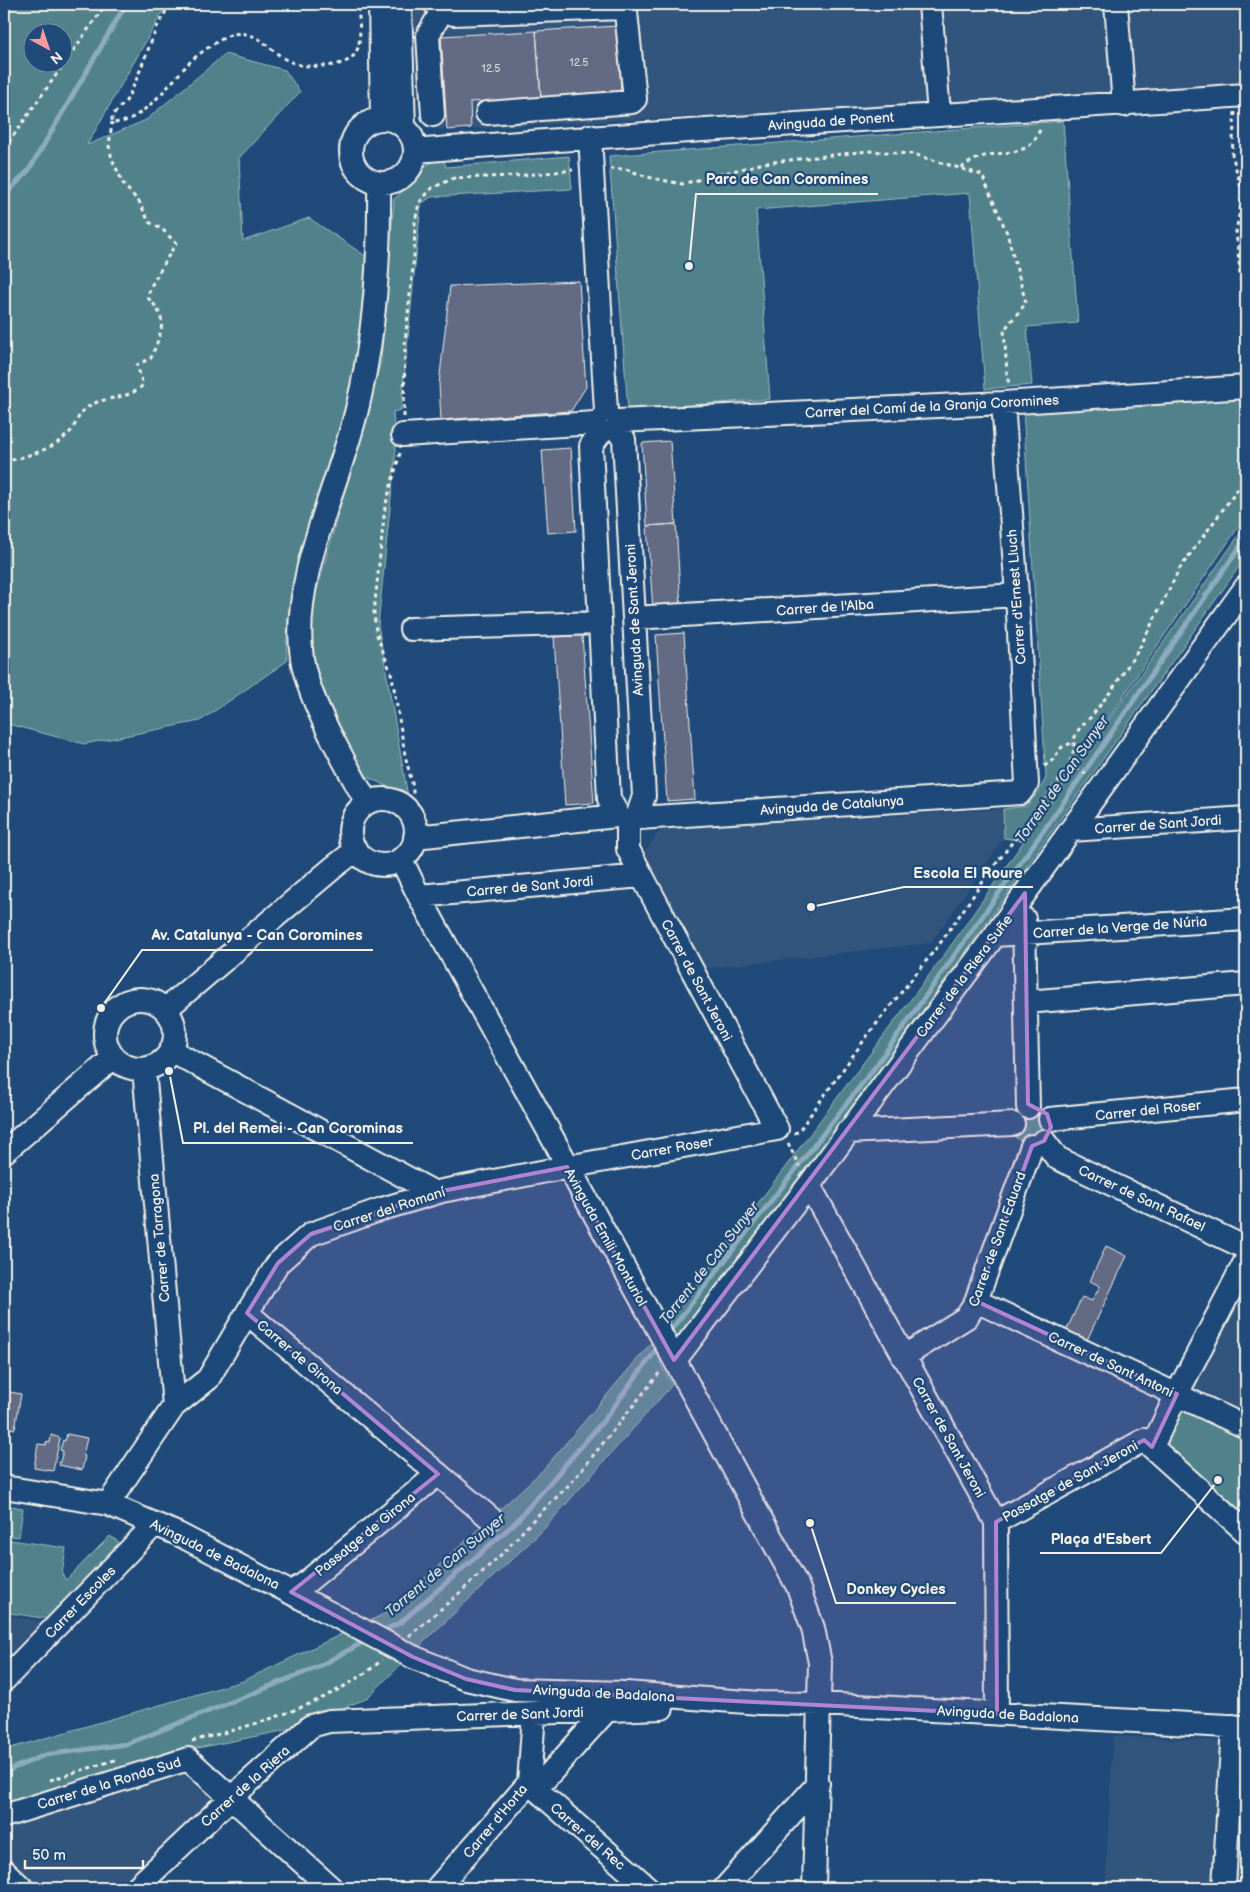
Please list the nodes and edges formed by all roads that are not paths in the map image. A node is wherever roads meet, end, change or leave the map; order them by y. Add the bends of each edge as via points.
1 (380, 4) edge
2 (400, 4) edge
3 (930, 4) edge
4 (1116, 4) edge
5 (439, 6) edge
6 (622, 6) edge
7 (435, 51) junction
8 (402, 53) junction
9 (438, 85) junction
10 (403, 87) junction
11 (1241, 96) edge
12 (1124, 105) junction
13 (566, 107) junction
14 (522, 110) junction
15 (487, 113) dead end
16 (939, 114) junction
17 (433, 115) dead end
18 (382, 119) junction
19 (404, 127) junction
20 (579, 137) junction
21 (523, 142) junction
22 (415, 151) junction
23 (379, 183) junction
24 (1246, 387) edge
25 (1008, 403) junction
26 (607, 423) junction
27 (403, 435) dead end
28 (1246, 587) edge
29 (1017, 595) junction
30 (634, 618) junction
31 (600, 623) junction
32 (411, 630) dead end
33 (1025, 779) joint
34 (367, 803) junction
35 (628, 818) junction
36 (1246, 818) edge
37 (1071, 830) junction
38 (415, 837) junction
39 (356, 850) junction
40 (401, 859) junction
41 (642, 876) junction
42 (1025, 893) junction
43 (418, 896) junction
44 (1246, 919) edge
45 (1024, 934) junction
46 (994, 935) junction
47 (1246, 984) edge
48 (1026, 1002) junction
49 (166, 1009) junction
50 (172, 1051) junction
51 (114, 1057) junction
52 (144, 1069) junction
53 (1246, 1100) edge
54 (1028, 1107) junction
55 (1050, 1119) junction
56 (1013, 1124) junction
57 (777, 1129) joint
58 (848, 1132) junction
59 (1038, 1143) junction
60 (4, 1152) edge
61 (567, 1166) junction
62 (805, 1177) junction
63 (435, 1193) junction
64 (1246, 1248) edge
65 (1246, 1260) edge
66 (976, 1301) junction
67 (247, 1312) junction
68 (673, 1356) junction
69 (904, 1357) junction
70 (1177, 1394) junction
71 (174, 1406) junction
72 (1246, 1427) edge
73 (1148, 1444) junction
74 (438, 1474) junction
75 (4, 1487) edge
76 (108, 1504) junction
77 (490, 1518) dead end
78 (996, 1522) junction
79 (155, 1524) junction
80 (1246, 1532) edge
81 (290, 1592) junction
82 (4, 1680) edge
83 (760, 1703) junction
84 (820, 1704) junction
85 (607, 1710) junction
86 (534, 1714) junction
87 (997, 1714) junction
88 (311, 1726) joint
89 (1239, 1726) edge
90 (818, 1784) junction
91 (532, 1786) junction
92 (231, 1798) junction
93 (4, 1816) edge
94 (4, 1870) edge
95 (22, 1888) edge
96 (136, 1888) edge
97 (331, 1888) edge
98 (437, 1888) edge
99 (648, 1888) edge
100 (725, 1888) edge
101 (814, 1888) edge
102 (1224, 1888) edge

1 - 18 street
2 - 8 street
3 - 16 street
4 - 12 street
5 - 6 street via 452,14
5 - 7 street via 428,36
6 - 13 street via 626,12 635,99 632,102
7 - 8 street
7 - 9 street
8 - 10 street
9 - 10 street
9 - 17 street
10 - 19 street
11 - 12 street, Avinguda de Ponent
12 - 16 street, Avinguda de Ponent
13 - 14 street
13 - 20 street, Avinguda de Sant Jeroni
14 - 15 street
14 - 21 street
16 - 20 street, Avinguda de Ponent
18 - 19 street
18 - 23 street via 364,126 355,136 352,147 352,160 358,171
19 - 22 street via 413,140
20 - 21 street, Avinguda de Ponent
20 - 26 street, Avinguda de Sant Jeroni via 591,169
21 - 22 street, Avinguda de Ponent
22 - 23 street via 412,164 404,175 392,182
23 - 34 street via 380,236 359,404 310,561 300,622 306,678
24 - 25 street, Carrer del Camí de la Granja Coromines
25 - 26 street, Carrer del Camí de la Granja Coromines
25 - 29 street, Carrer d'Ernest Lluch
26 - 27 street, Carrer del Camí de la Granja Coromines
26 - 30 street, Avinguda de Sant Jeroni via 624,439
26 - 31 street, Avinguda de Sant Jeroni via 591,446
28 - 37 street, Carrer de la Riera Suñe
29 - 30 street, Carrer de l'Alba
29 - 33 street, Carrer d'Ernest Lluch
30 - 35 street, Avinguda de Sant Jeroni via 644,796
31 - 32 street
31 - 35 street, Avinguda de Sant Jeroni via 609,799
33 - 35 street, Avinguda de Catalunya via 1020,793
34 - 38 street via 384,799 402,805 412,816
34 - 39 street via 356,814 352,825
35 - 38 street, Avinguda de Catalunya
35 - 41 street, Carrer de Sant Jeroni via 628,849
36 - 37 street, Carrer de Sant Jordi
37 - 42 street, Carrer de la Riera Suñe
38 - 40 street via 408,854
39 - 40 street via 372,863 385,864
39 - 49 street
40 - 43 street, Avinguda Emili Monturiol
41 - 43 street, Carrer de Sant Jordi
41 - 57 street, Carrer de Sant Jeroni
42 - 45 street
42 - 46 street, Carrer de la Riera Suñe
43 - 61 street, Avinguda Emili Monturiol
44 - 45 street, Carrer de la Verge de Núria
45 - 46 street, Carrer de la Verge de Núria
45 - 48 street
46 - 58 street, Carrer de la Riera Suñe
47 - 48 street
48 - 54 street
49 - 50 street via 176,1031
49 - 51 street via 150,1000 138,999 118,1007 106,1025 105,1038
50 - 52 street via 164,1061
50 - 63 street
51 - 52 street via 123,1065
51 - 60 street
52 - 71 street, Carrer de Tarragona
53 - 55 street, Carrer del Roser
54 - 55 street via 1042,1110
54 - 56 street via 1017,1114
55 - 59 street via 1050,1133
56 - 58 street
56 - 59 street via 1016,1138 1021,1142
57 - 61 street, Carrer Roser
58 - 62 street, Carrer de la Riera Suñe
59 - 64 street, Carrer de Sant Rafael via 1057,1158
59 - 66 street, Carrer de Sant Eduard
61 - 63 street, Carrer del Romaní
61 - 68 street, Avinguda Emili Monturiol
62 - 68 street, Carrer de la Riera Suñe
62 - 69 street, Carrer de Sant Jeroni
63 - 67 street, Carrer del Romaní via 311,1234 278,1263
65 - 70 street
66 - 69 street, Carrer de Sant Eduard via 967,1317
66 - 70 street, Carrer de Sant Antoni
67 - 71 street, Carrer de Girona via 208,1379
67 - 74 street, Carrer de Girona
68 - 84 street, Avinguda Emili Monturiol via 798,1586 813,1628 820,1663
69 - 78 street, Carrer de Sant Jeroni
70 - 72 street, Carrer de Sant Antoni
70 - 73 street
71 - 76 street, Carrer de Girona
73 - 78 street, Passatge de Sant Jeroni
73 - 80 street
74 - 77 street, Carrer de Girona
74 - 81 street, Passatge de Girona via 304,1585
75 - 76 street, Avinguda de Badalona
76 - 79 street, Avinguda de Badalona
78 - 87 street, Carrer de Sant Jeroni
79 - 81 street, Avinguda de Badalona
79 - 82 street, Carrer Escoles
81 - 83 street, Avinguda de Badalona, bridge via 466,1679 515,1690 626,1693
83 - 84 street, Avinguda de Badalona
83 - 85 street, Carrer de Sant Jordi
84 - 87 street, Avinguda de Badalona
84 - 90 street, Avinguda Emili Monturiol
85 - 86 street, Carrer de Sant Jordi
85 - 91 street
86 - 88 street, Carrer de Sant Jordi via 329,1721
86 - 91 street, Carrer d'Horta
87 - 89 street, Avinguda de Badalona
88 - 92 street, Carrer de la Riera
89 - 102 street
90 - 100 street
90 - 101 street, Avinguda Emili Monturiol
91 - 98 street, Carrer d'Horta
91 - 99 street, Carrer del Rec
92 - 93 street, Carrer de la Ronda Sud via 188,1759
92 - 96 street, Carrer de la Riera
92 - 97 street
94 - 95 street

